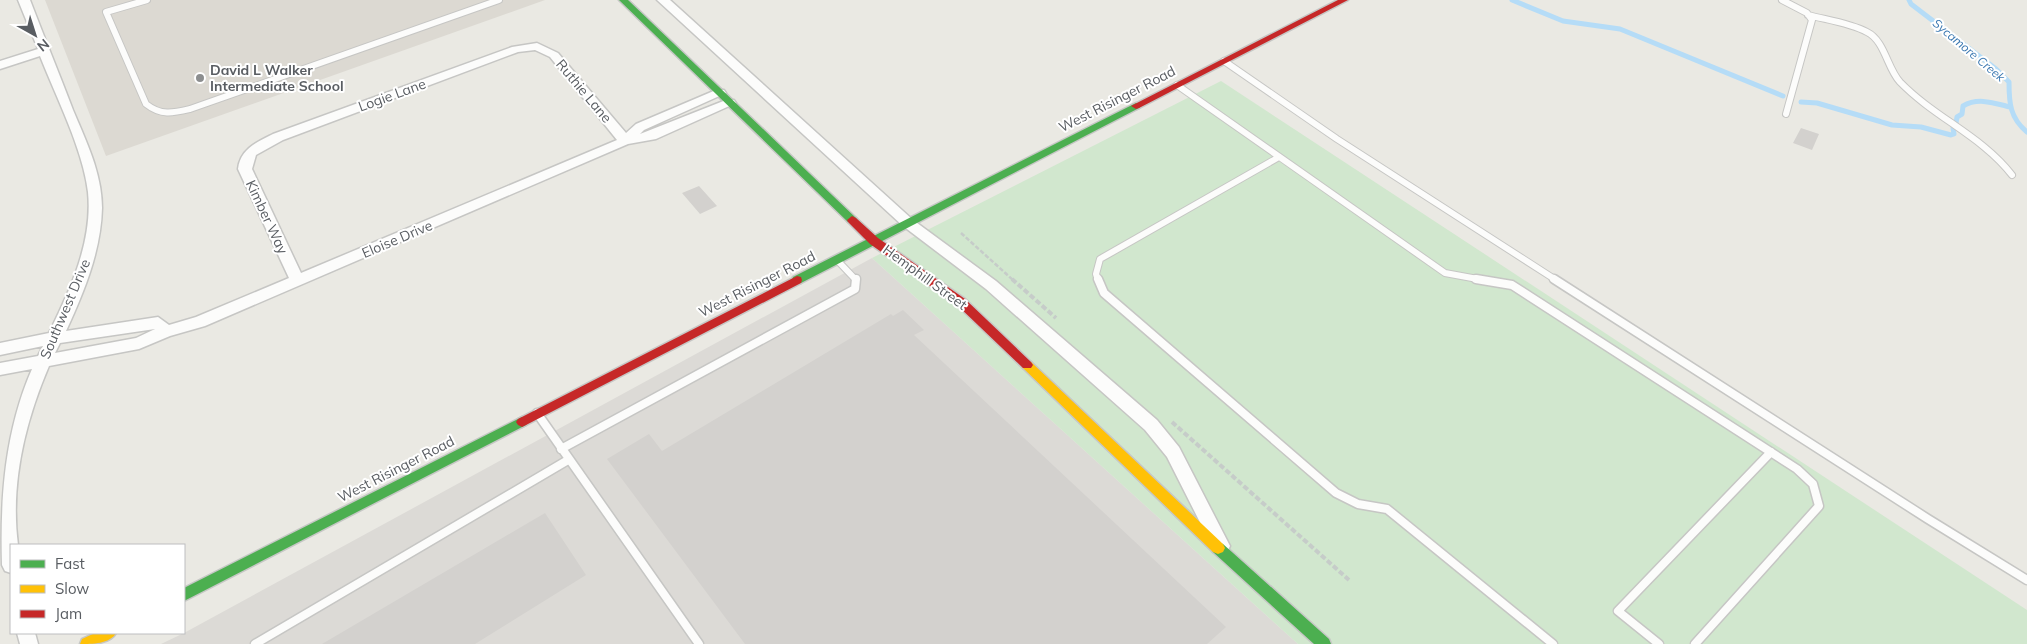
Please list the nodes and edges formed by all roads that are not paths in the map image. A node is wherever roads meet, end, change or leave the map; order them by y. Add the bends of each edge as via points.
1 (24, 0) edge
2 (147, 0) edge
3 (499, 0) edge
4 (623, 0) edge
5 (663, 0) edge
6 (1344, 0) edge
7 (1782, 0) edge
8 (1808, 15) junction
9 (537, 46) joint
10 (44, 51) junction
11 (1224, 61) junction
12 (0, 65) edge
13 (1177, 85) junction
14 (720, 93) junction
15 (730, 103) junction
16 (1786, 114) dead end
17 (625, 141) junction
18 (251, 152) joint
19 (1278, 157) junction
20 (2012, 175) dead end
21 (908, 223) junction
22 (874, 241) junction
23 (837, 260) junction
24 (298, 281) junction
25 (166, 331) junction
26 (55, 338) junction
27 (0, 349) edge
28 (43, 361) junction
29 (0, 369) edge
30 (537, 413) junction
31 (561, 449) junction
32 (1771, 452) junction
33 (568, 460) junction
34 (1226, 556) junction
35 (10, 560) edge
36 (2027, 580) edge
37 (185, 593) edge
38 (107, 634) edge
39 (87, 644) edge
40 (255, 644) edge
41 (699, 644) edge
42 (1324, 644) edge
43 (1553, 644) edge
44 (1659, 644) edge
45 (1695, 644) edge

1 - 10 street, Southwest Drive
2 - 3 lane via 106,12 146,104 156,112 168,114
4 - 14 street, Hemphill Street
5 - 21 street, Hemphill Street
6 - 11 street, West Risinger Road
7 - 8 lane
8 - 16 lane via 1812,20
8 - 20 lane via 1874,36 1892,73 1944,118 1984,144
9 - 17 street, Ruthie Lane via 554,55
9 - 18 street, Logie Lane via 516,49 278,137
10 - 12 street
10 - 26 street, Southwest Drive via 92,172 96,206 92,244
11 - 13 street, West Risinger Road
11 - 36 lane via 1354,150
13 - 19 lane
13 - 21 street, West Risinger Road
14 - 15 street, Hemphill Street
14 - 17 street, Eloise Drive via 640,127
15 - 17 street, Eloise Drive via 651,136
15 - 22 street, Hemphill Street
17 - 24 street, Eloise Drive
18 - 24 street, Kimber Way via 244,160 245,169
19 - 32 lane via 1445,273 1512,285
19 - 43 lane via 1100,260 1096,274 1104,293 1336,493 1358,504 1387,509
21 - 22 street, West Risinger Road
21 - 34 street, Hemphill Street via 991,285 1151,425 1173,452
22 - 23 street, West Risinger Road
22 - 34 street, Hemphill Street via 961,302
23 - 30 street, West Risinger Road
23 - 31 lane via 856,280 855,289
24 - 25 street, Eloise Drive via 200,322
25 - 26 street via 158,323
25 - 28 street, Eloise Drive via 139,343
26 - 27 street
26 - 28 street, Southwest Drive
28 - 29 street, Eloise Drive
28 - 35 street, Southwest Drive via 20,417 5,488
30 - 31 lane
30 - 37 street, West Risinger Road
31 - 33 lane
32 - 44 lane via 1618,611
32 - 45 lane via 1813,484 1819,506
33 - 40 lane
33 - 41 lane
34 - 42 street, Hemphill Street
38 - 39 street

